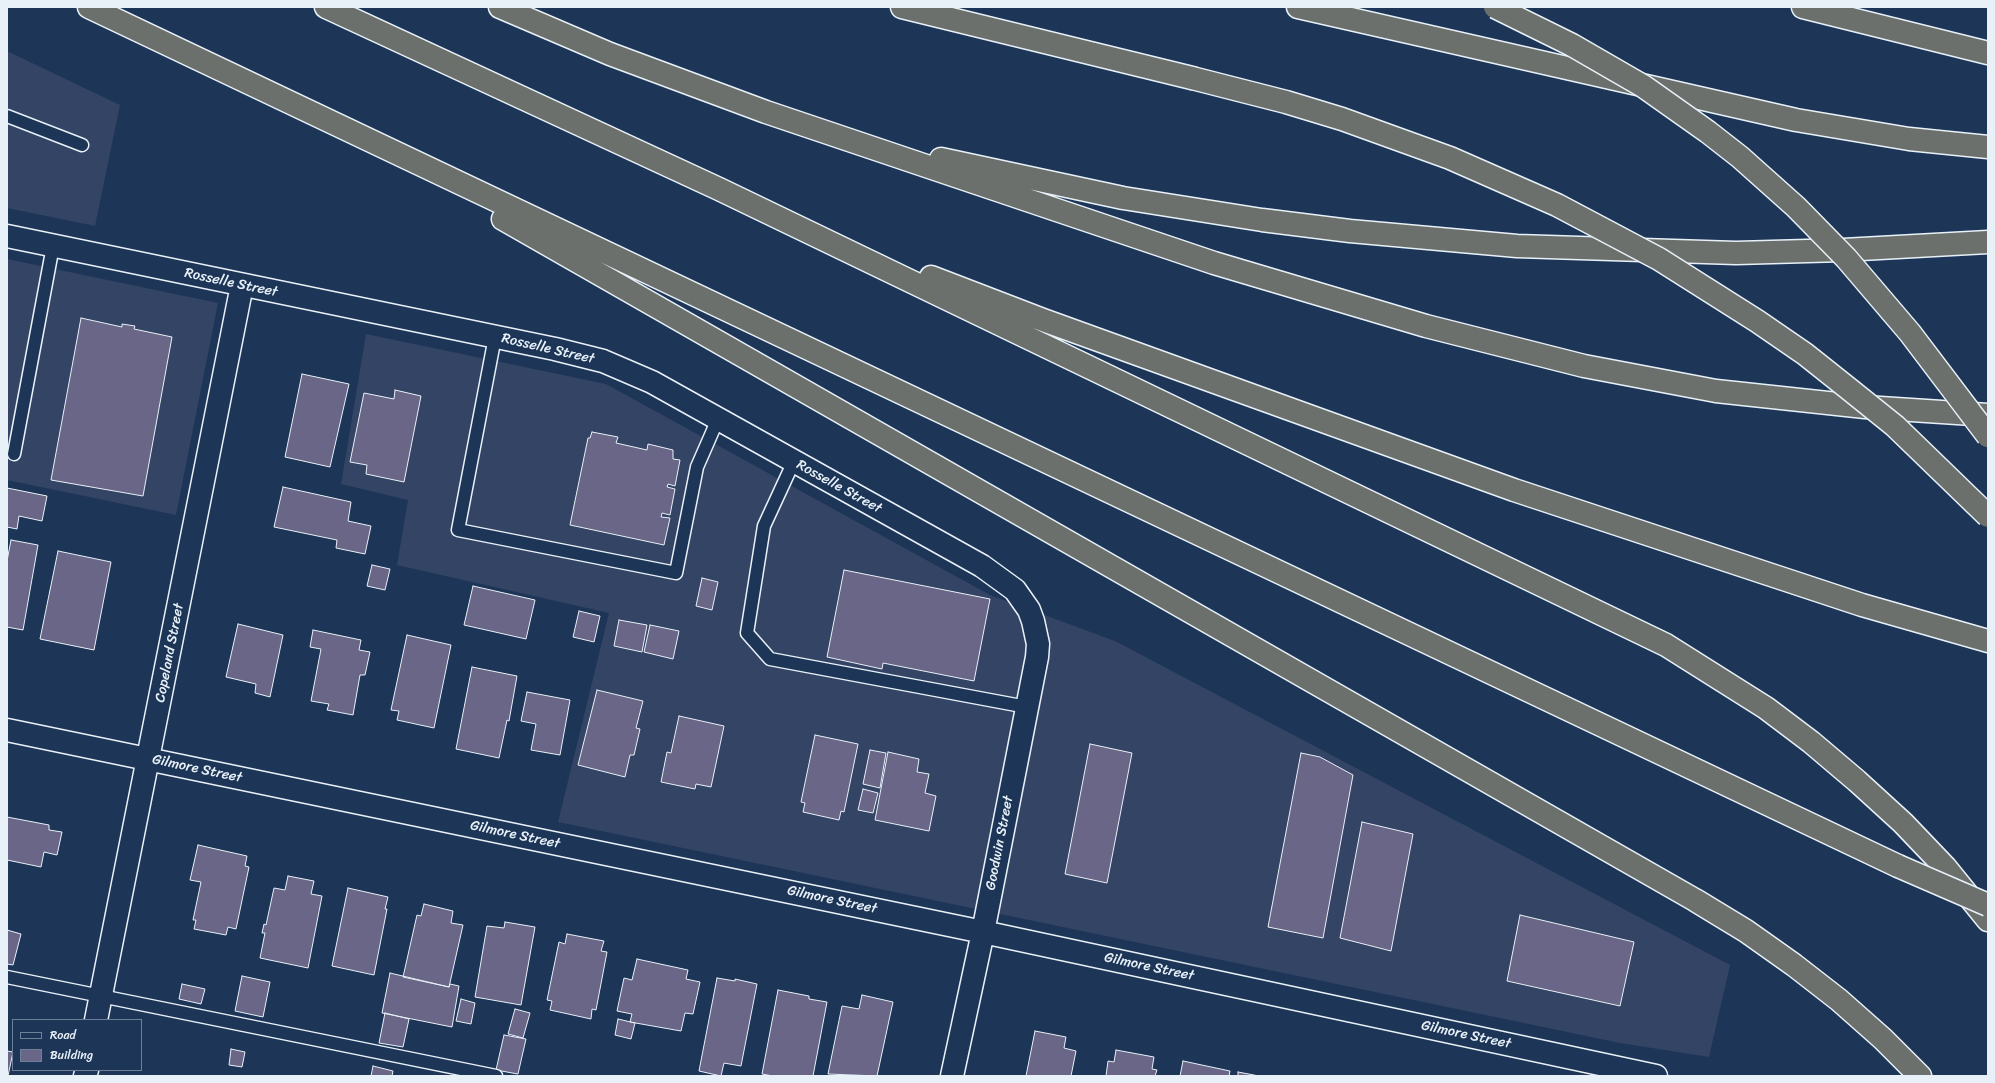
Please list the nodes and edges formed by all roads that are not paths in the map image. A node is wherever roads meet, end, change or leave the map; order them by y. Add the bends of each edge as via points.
1 (89, 7) edge
2 (326, 7) edge
3 (500, 7) edge
4 (902, 7) edge
5 (1298, 7) edge
6 (1495, 7) edge
7 (1803, 7) edge
8 (1988, 53) edge
9 (766, 112) junction
10 (7, 116) edge
11 (354, 134) junction
12 (82, 145) dead end
13 (1988, 147) edge
14 (719, 189) junction
15 (7, 236) edge
16 (1988, 242) edge
17 (53, 246) junction
18 (242, 285) junction
19 (495, 337) junction
20 (1988, 410) edge
21 (1921, 412) junction
22 (1988, 415) edge
23 (718, 419) junction
24 (1988, 436) edge
25 (14, 454) dead end
26 (794, 461) junction
27 (1988, 516) edge
28 (1029, 610) joint
29 (1979, 638) edge
30 (1027, 707) junction
31 (7, 730) edge
32 (149, 760) junction
33 (1898, 866) junction
34 (1988, 901) edge
35 (1988, 905) edge
36 (1988, 920) edge
37 (983, 932) junction
38 (7, 977) edge
39 (101, 996) junction
40 (96, 1019) edge
41 (496, 1076) edge
42 (952, 1076) edge
43 (1656, 1076) edge
44 (1920, 1076) edge

1 - 11 highway
2 - 14 highway
3 - 9 highway via 610,54
4 - 27 highway, bridge via 1192,78 1342,118 1450,158 1557,205 1653,255 1757,321 1895,426
5 - 13 highway via 1796,120 1909,139
6 - 24 highway, bridge via 1572,45 1642,86 1740,157 1796,207 1846,258 1910,333
7 - 8 highway
9 - 16 highway via 930,156 1085,190 1213,213 1350,232 1517,246 1698,253 1843,250
9 - 21 highway via 1214,263 1365,309 1486,342 1584,366 1716,390
10 - 12 lane
11 - 33 highway
11 - 44 highway via 1695,900 1746,932 1816,983 1883,1039
14 - 29 highway via 831,237 1043,320 1507,488 1855,603
14 - 36 highway via 1666,645 1766,708 1846,771 1945,867
15 - 17 street, Rosselle Street
17 - 18 street, Rosselle Street
17 - 25 lane
18 - 19 street, Rosselle Street
18 - 32 street, Copeland Street
19 - 23 street, Rosselle Street via 582,355 621,368 652,382
19 - 23 lane via 458,530 676,573 696,467
20 - 21 highway
21 - 22 highway
23 - 26 street, Rosselle Street
26 - 28 street, Rosselle Street via 994,573 1015,590
26 - 30 lane via 764,526 747,633 770,659
28 - 30 street, Goodwin Street via 1038,644
30 - 37 street, Goodwin Street
31 - 32 street, Gilmore Street
32 - 37 street, Gilmore Street
32 - 39 street, Copeland Street
33 - 34 highway, bridge
33 - 35 highway, bridge
37 - 42 street, Goodwin Street
37 - 43 street, Gilmore Street
38 - 39 lane
39 - 40 street, Copeland Street
39 - 41 lane

